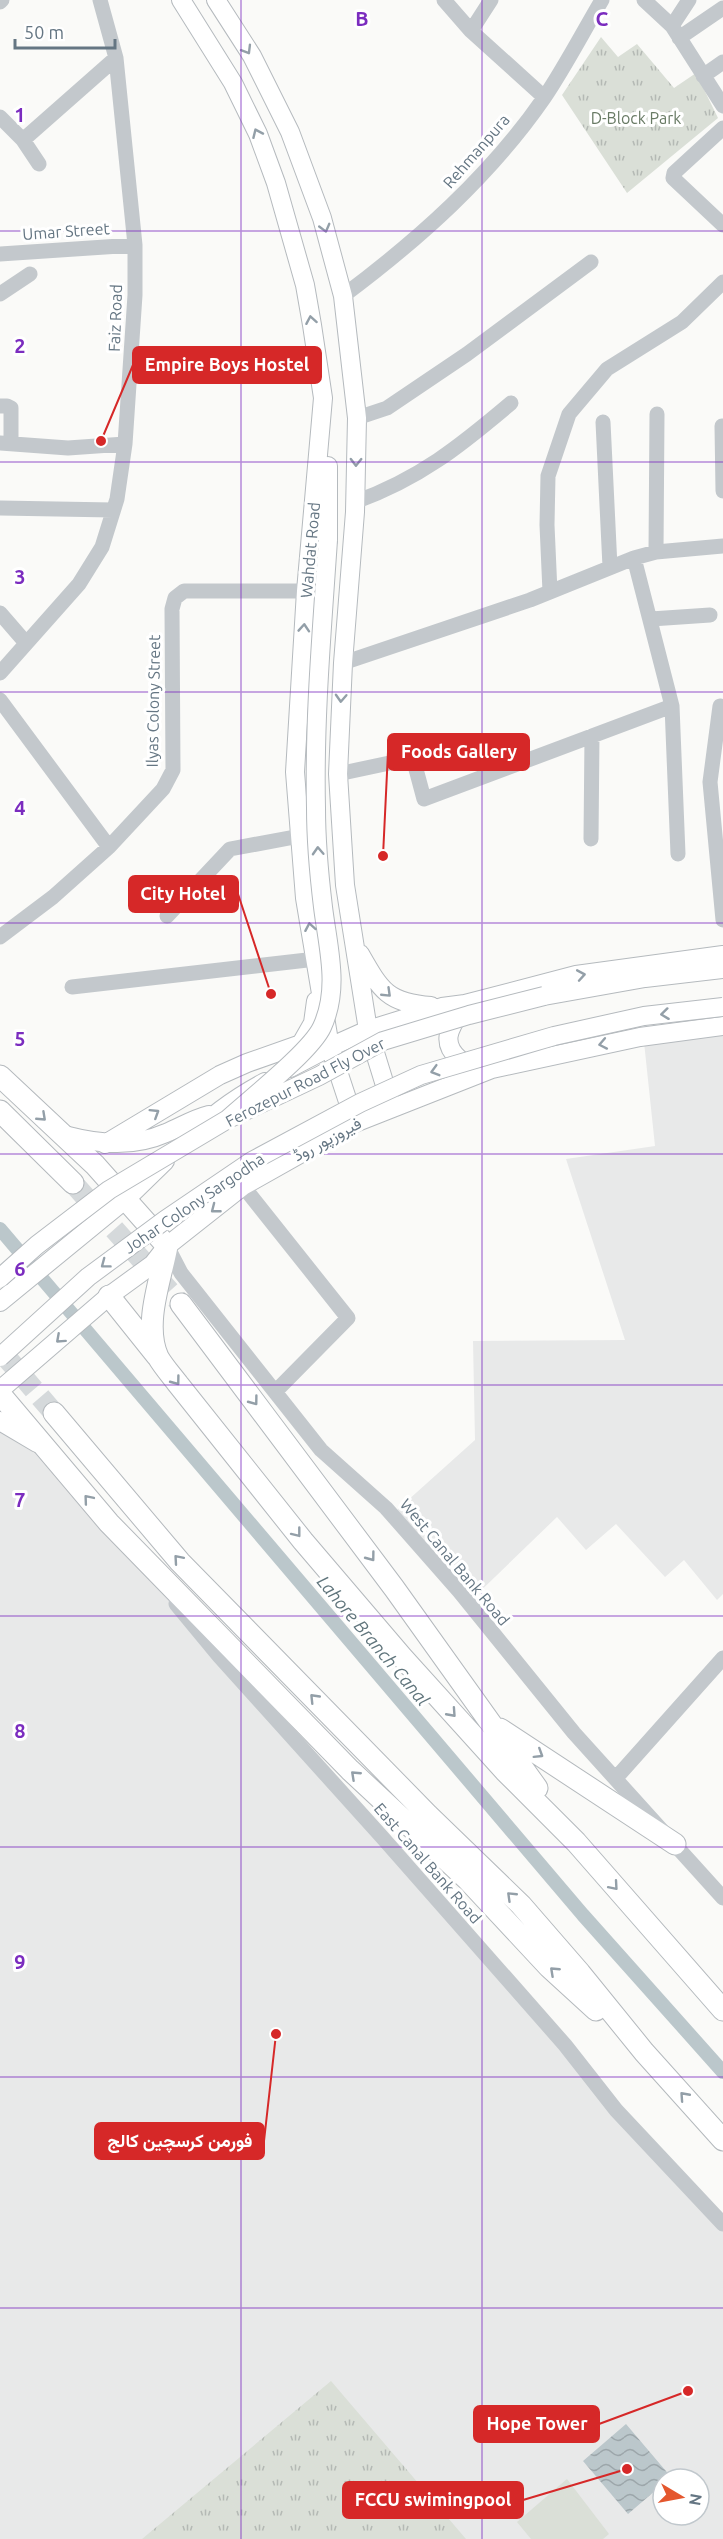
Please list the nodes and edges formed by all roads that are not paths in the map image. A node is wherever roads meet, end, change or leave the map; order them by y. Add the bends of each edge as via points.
1 (100, 0) edge
2 (181, 0) edge
3 (444, 0) edge
4 (491, 0) edge
5 (602, 0) edge
6 (688, 0) edge
7 (223, 2) edge
8 (650, 2) edge
9 (723, 8) edge
10 (471, 31) junction
11 (676, 32) junction
12 (117, 58) junction
13 (723, 62) edge
14 (703, 76) junction
15 (544, 97) junction
16 (723, 106) edge
17 (0, 117) edge
18 (723, 128) edge
19 (23, 140) junction
20 (39, 164) dead end
21 (723, 225) edge
22 (135, 245) junction
23 (0, 254) edge
24 (591, 262) dead end
25 (30, 274) dead end
26 (719, 292) edge
27 (0, 294) edge
28 (343, 296) junction
29 (323, 398) junction
30 (511, 404) dead end
31 (0, 406) edge
32 (657, 414) dead end
33 (357, 418) junction
34 (603, 422) dead end
35 (722, 426) edge
36 (5, 443) edge
37 (125, 444) junction
38 (723, 491) edge
39 (355, 502) junction
40 (0, 508) edge
41 (113, 510) junction
42 (723, 546) edge
43 (656, 552) junction
44 (634, 558) junction
45 (610, 567) junction
46 (306, 591) junction
47 (550, 592) junction
48 (0, 613) edge
49 (710, 615) dead end
50 (651, 619) junction
51 (26, 643) junction
52 (343, 663) junction
53 (0, 673) edge
54 (0, 700) edge
55 (672, 706) junction
56 (720, 706) dead end
57 (592, 736) junction
58 (338, 774) junction
59 (300, 836) junction
60 (591, 839) dead end
61 (109, 847) junction
62 (678, 854) dead end
63 (167, 916) dead end
64 (723, 920) edge
65 (0, 937) edge
66 (354, 945) junction
67 (723, 955) edge
68 (317, 966) junction
69 (723, 969) edge
70 (72, 987) dead end
71 (465, 1004) junction
72 (442, 1007) junction
73 (723, 1007) edge
74 (723, 1026) edge
75 (368, 1030) junction
76 (330, 1047) junction
77 (295, 1048) junction
78 (492, 1069) junction
79 (0, 1076) edge
80 (392, 1108) junction
81 (0, 1111) edge
82 (221, 1117) junction
83 (355, 1123) junction
84 (64, 1135) junction
85 (105, 1144) junction
86 (73, 1183) tunnel mouth
87 (243, 1186) junction
88 (127, 1198) junction
89 (167, 1246) junction
90 (0, 1278) edge
91 (109, 1296) junction
92 (0, 1302) edge
93 (181, 1304) tunnel mouth
94 (0, 1356) edge
95 (158, 1357) junction
96 (276, 1391) junction
97 (0, 1392) edge
98 (54, 1413) tunnel mouth
99 (0, 1421) edge
100 (44, 1447) junction
101 (109, 1524) junction
102 (723, 1658) edge
103 (489, 1723) junction
104 (616, 1778) junction
105 (576, 1842) junction
106 (675, 1844) junction
107 (723, 1898) edge
108 (723, 2010) edge
109 (644, 2052) junction
110 (723, 2140) edge
111 (723, 2224) edge

1 - 12 street, Faiz Road
29 -> 2 main road, Wahdat Road via 305,285 276,183 233,83
3 - 10 street
4 - 10 street
5 - 15 street, Rehmanpura
6 - 11 street
7 -> 28 main road via 290,132 322,218
8 - 11 street
9 - 11 street
10 - 15 street
11 - 14 street
12 - 19 street
12 - 22 street, Faiz Road
13 - 14 street
14 - 16 street
15 - 28 street, Rehmanpura via 518,133 449,208
17 - 19 street
18 - 21 street via 674,173 674,178
19 - 20 street
22 - 23 street, Umar Street
22 - 37 street, Faiz Road
24 - 33 street via 387,408
25 - 27 street
26 - 47 street via 682,322 607,369 569,414 548,476
28 - 33 main road
29 - 46 main road, Wahdat Road
82 -> 29 main road, bridge via 307,1047 321,1029 330,1003 331,955 319,873 316,810 328,540 328,452
30 - 39 street via 413,478
31 - 36 street via 11,408
32 - 43 street
33 -> 39 main road
34 - 45 street
35 - 38 street
36 - 37 street via 68,448
37 - 41 street, Faiz Road
39 - 52 main road
40 - 41 street
41 - 51 street, Faiz Road via 102,547 79,584
42 - 43 street
43 - 44 street
44 - 45 street
44 - 50 street
45 - 47 street
59 -> 46 main road, Wahdat Road via 295,772
46 - 61 street, Ilyas Colony Street via 184,591 175,598 173,770 163,789
47 - 52 street
48 - 51 street
49 - 50 street
50 - 55 street
51 - 53 street, Faiz Road
52 -> 58 main road
54 - 61 street
55 - 57 street
55 - 62 street
56 - 64 street via 710,782
57 - 58 street via 424,799 412,758
57 - 60 street
58 - 66 main road via 345,885
59 - 63 street via 230,849
68 -> 59 main road, Wahdat Road via 305,898
61 - 65 street, Ilyas Colony Street
66 -> 72 main road via 372,976 395,1000
66 - 75 main road
71 -> 67 main road via 576,975
68 - 70 street
68 - 76 main road, Wahdat Road
68 - 77 main road via 313,1023
69 - 82 main road, Ferozepur Road Fly Over, bridge via 544,996 469,1015 383,1041 319,1076
71 - 72 main road
71 - 78 main road via 447,1031 448,1045 469,1068
72 - 75 main road
73 -> 94 main road, Johar Colony Sargodha, bridge via 645,1016 554,1036 421,1075 360,1103 252,1161 165,1220 88,1277
74 -> 78 main road, فیروزپور روڈ via 640,1037
75 - 76 main road
75 - 80 main road
76 - 77 main road
76 - 82 main road via 233,1099
76 - 83 main road, Wahdat Road
85 -> 77 main road via 220,1075
78 - 80 main road, فیروزپور روڈ
79 -> 84 highway
80 - 83 main road, فیروزپور روڈ
81 - 86 highway
82 - 85 main road via 191,1120 157,1136
82 - 88 main road
82 - 90 main road, Ferozepur Road Fly Over, bridge via 109,1190
83 - 87 main road, فیروزپور روڈ
84 - 85 main road
84 - 88 highway
87 -> 89 main road, فیروزپور روڈ
87 - 96 street via 348,1318
88 - 89 highway
88 - 92 main road
89 - 91 main road, فیروزپور روڈ via 153,1264
89 - 95 highway via 154,1308
89 - 96 street, West Canal Bank Road via 181,1273
91 - 95 highway
91 -> 97 main road, فیروزپور روڈ
93 -> 103 highway via 394,1588
95 -> 105 highway via 303,1541 402,1657 505,1771
96 - 104 street, West Canal Bank Road via 321,1450 386,1508
97 - 100 highway
109 -> 98 highway via 521,1905 180,1562
99 - 100 main road
101 -> 100 highway
109 -> 101 highway via 549,1967 467,1879 350,1770
101 - 111 street, East Canal Bank Road via 219,1656 565,2045 616,2110
102 - 104 street
103 - 105 highway
103 -> 106 highway
104 - 106 street, West Canal Bank Road
105 -> 108 highway
106 - 107 street, West Canal Bank Road
110 -> 109 highway

